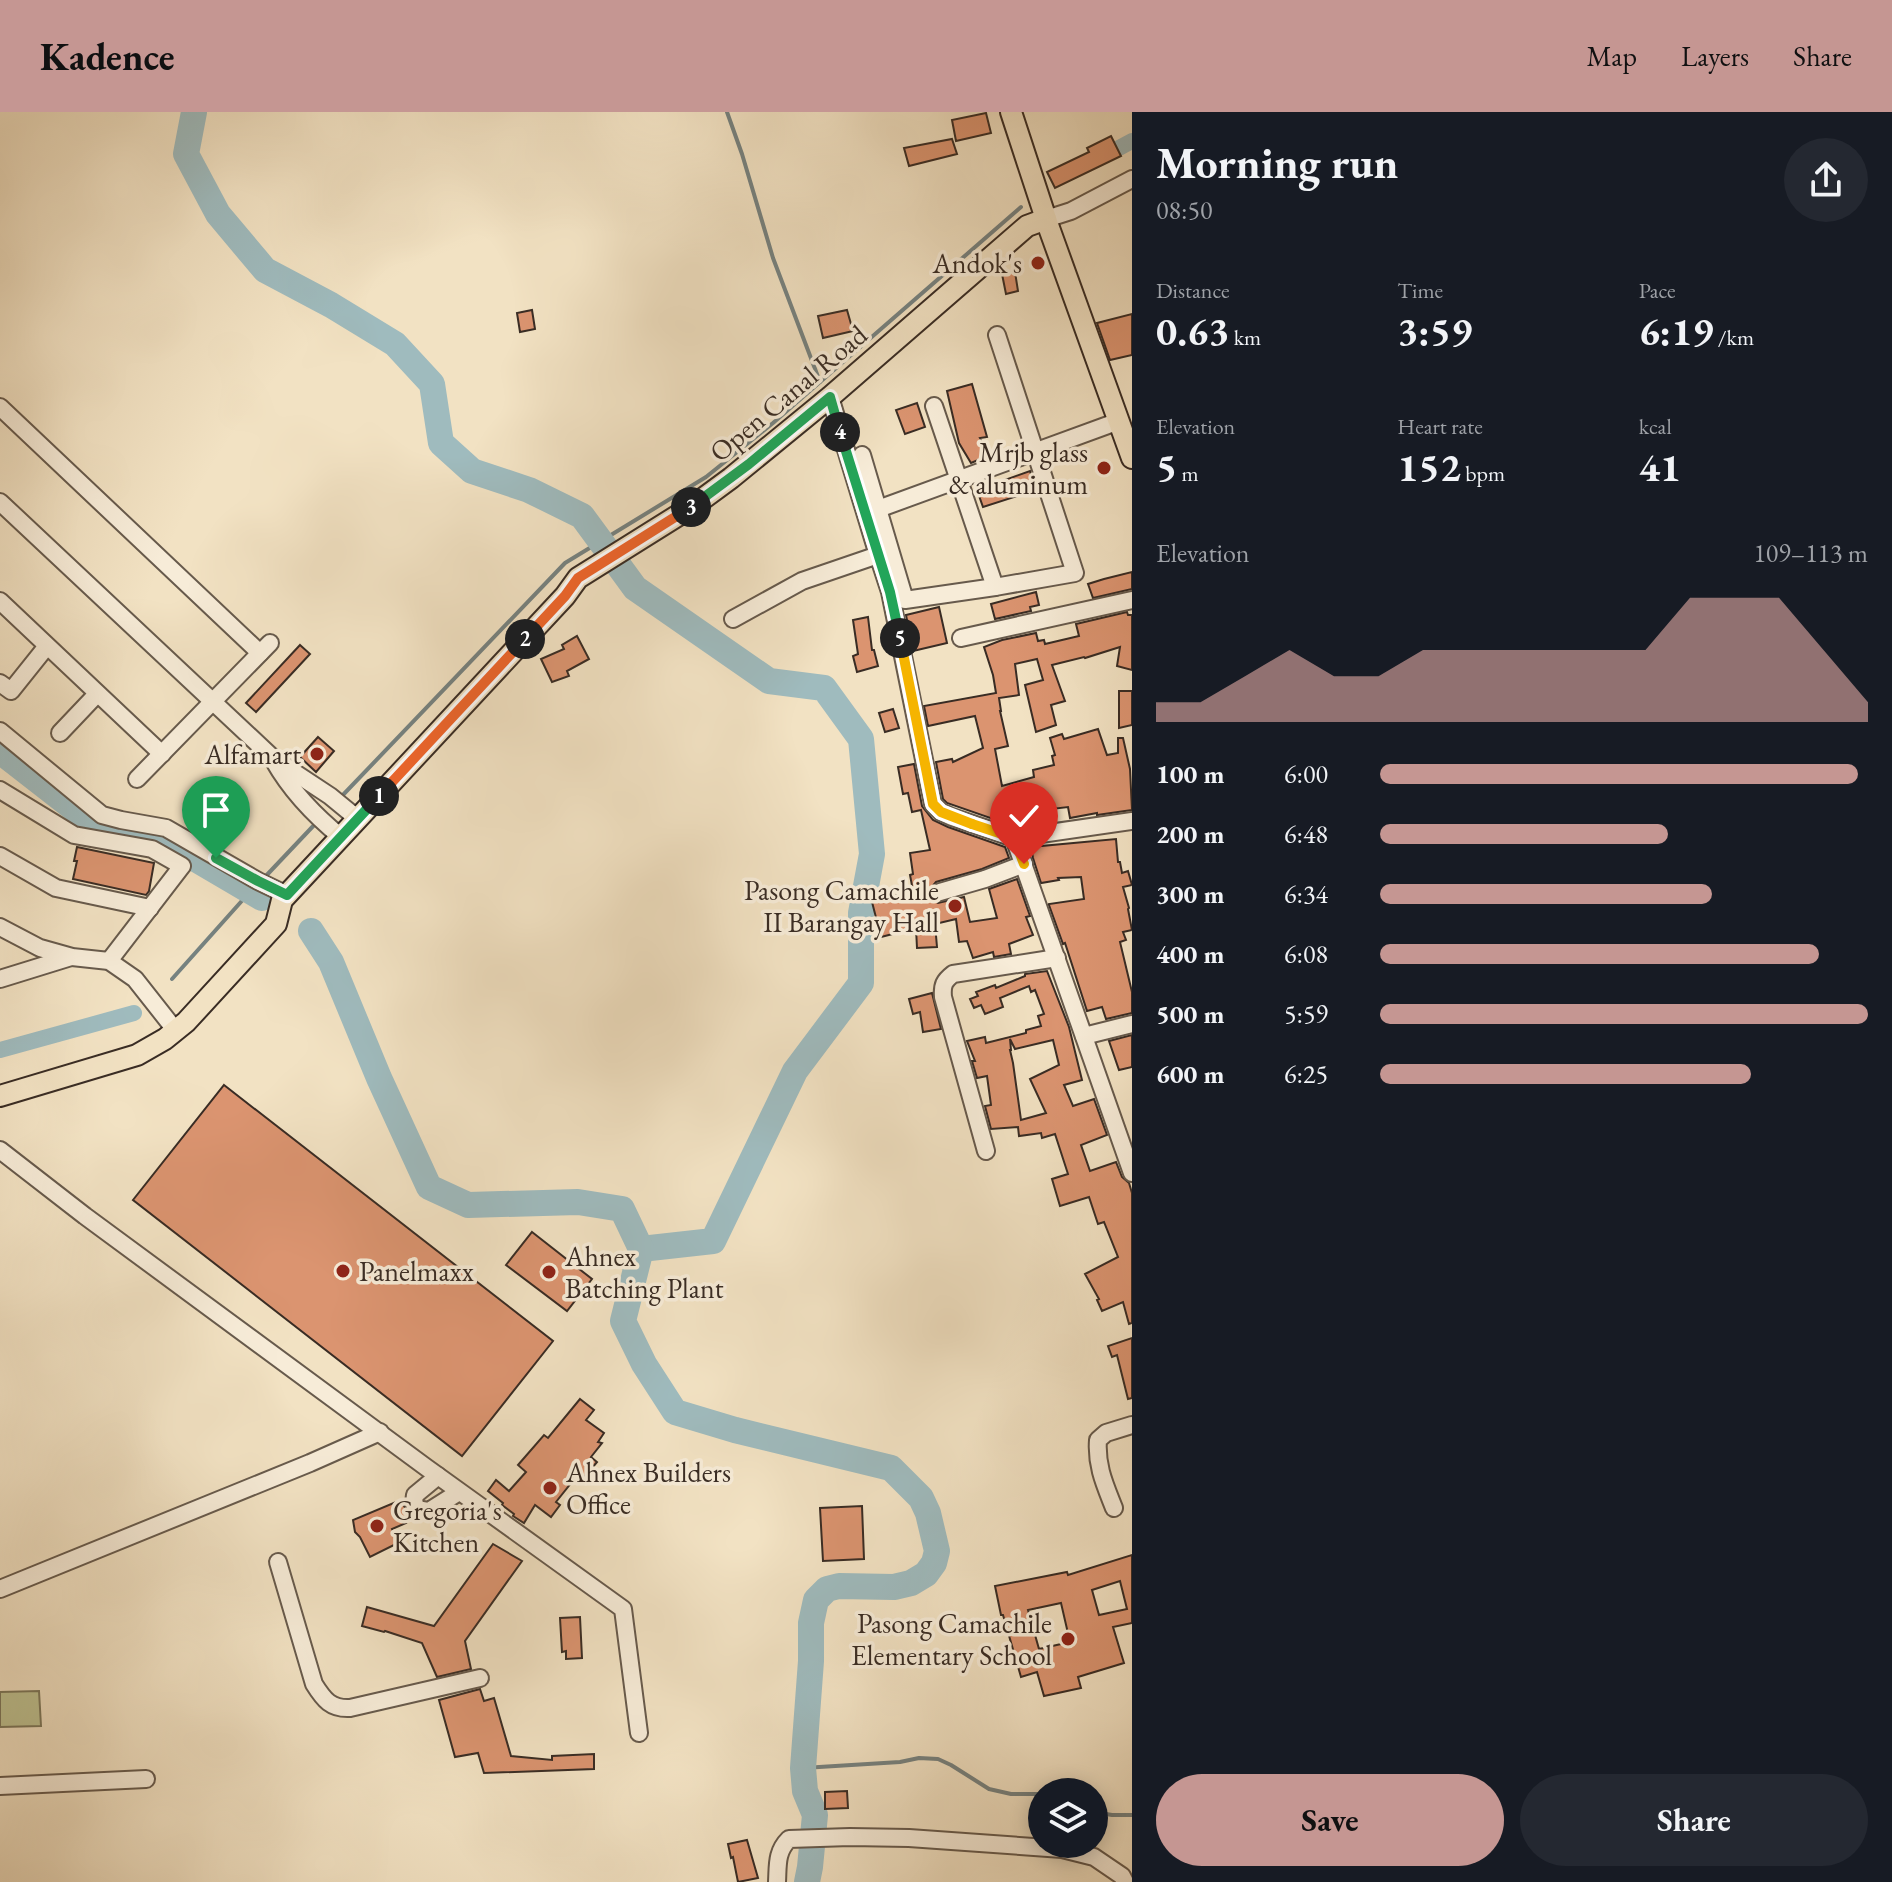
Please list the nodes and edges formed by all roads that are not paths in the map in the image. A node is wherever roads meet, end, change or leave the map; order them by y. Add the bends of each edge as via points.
1 (1011, 112) edge
2 (1132, 179) edge
3 (1046, 219) junction
4 (997, 335) dead end
5 (830, 397) junction
6 (934, 406) dead end
7 (0, 407) edge
8 (1119, 421) junction
9 (1036, 451) junction
10 (862, 455) dead end
11 (1132, 458) edge
12 (958, 480) junction
13 (0, 502) edge
14 (878, 509) junction
15 (878, 555) junction
16 (995, 587) junction
17 (1132, 600) edge
18 (0, 601) edge
19 (733, 619) dead end
20 (961, 638) dead end
21 (47, 646) junction
22 (0, 683) edge
23 (97, 694) junction
24 (214, 702) junction
25 (0, 731) edge
26 (60, 733) dead end
27 (162, 754) junction
28 (274, 759) junction
29 (137, 779) dead end
30 (310, 782) junction
31 (0, 790) edge
32 (298, 796) junction
33 (343, 807) junction
34 (1132, 821) edge
35 (327, 825) junction
36 (1014, 838) junction
37 (0, 856) edge
38 (1024, 864) junction
39 (940, 892) dead end
40 (287, 895) junction
41 (150, 908) junction
42 (0, 927) edge
43 (72, 957) junction
44 (1057, 958) junction
45 (109, 961) junction
46 (0, 979) edge
47 (1132, 1024) edge
48 (176, 1031) junction
49 (1084, 1036) junction
50 (0, 1096) edge
51 (0, 1150) edge
52 (986, 1151) dead end
53 (1132, 1173) edge
54 (1132, 1425) edge
55 (380, 1432) junction
56 (438, 1476) junction
57 (459, 1492) junction
58 (1114, 1508) dead end
59 (278, 1562) dead end
60 (0, 1589) edge
61 (480, 1678) dead end
62 (639, 1733) dead end
63 (146, 1779) dead end
64 (0, 1786) edge
65 (777, 1882) edge
66 (1125, 1882) edge

1 - 3 main road
2 - 3 street, Open Canal Road
3 - 5 main road, Open Canal Road via 1027,226
3 - 8 main road
4 - 9 street
5 - 15 street
5 - 33 main road, Open Canal Road via 714,491 578,578
6 - 12 street
7 - 24 street via 265,648
8 - 9 street
8 - 11 main road
9 - 12 street
9 - 16 street via 1075,573
10 - 14 street
12 - 14 street
12 - 16 street
13 - 24 street
14 - 16 street via 905,600
15 - 19 street via 802,581
15 - 36 street via 933,804 952,817
17 - 20 street
18 - 21 street
21 - 22 street via 11,691
21 - 23 street
23 - 26 street
23 - 27 street
24 - 27 street
24 - 28 street
25 - 40 street via 102,815 166,828
27 - 29 street
28 - 30 street
28 - 32 street
30 - 32 street
30 - 33 street
31 - 41 street via 74,835 152,849 182,866
32 - 35 street
33 - 35 main road, Open Canal Road
34 - 36 street
35 - 40 main road, Open Canal Road
36 - 38 street
37 - 41 street via 56,888
38 - 39 street
38 - 44 street
40 - 48 main road, Open Canal Road via 276,924
41 - 45 street
42 - 43 street
43 - 45 street
43 - 46 street
44 - 49 street
44 - 52 street via 953,974 942,987
45 - 48 street via 135,979
47 - 49 street
48 - 50 main road, Open Canal Road via 137,1055
49 - 53 street
51 - 55 street
54 - 58 street via 1098,1440 1100,1475
55 - 56 street
55 - 60 street
56 - 57 street
56 - 57 street via 417,1492 418,1509 429,1511
57 - 62 street via 623,1609
59 - 61 street via 314,1684 332,1706 350,1708
63 - 64 street
65 - 66 street via 778,1856 789,1839 850,1837 1062,1849 1094,1857

